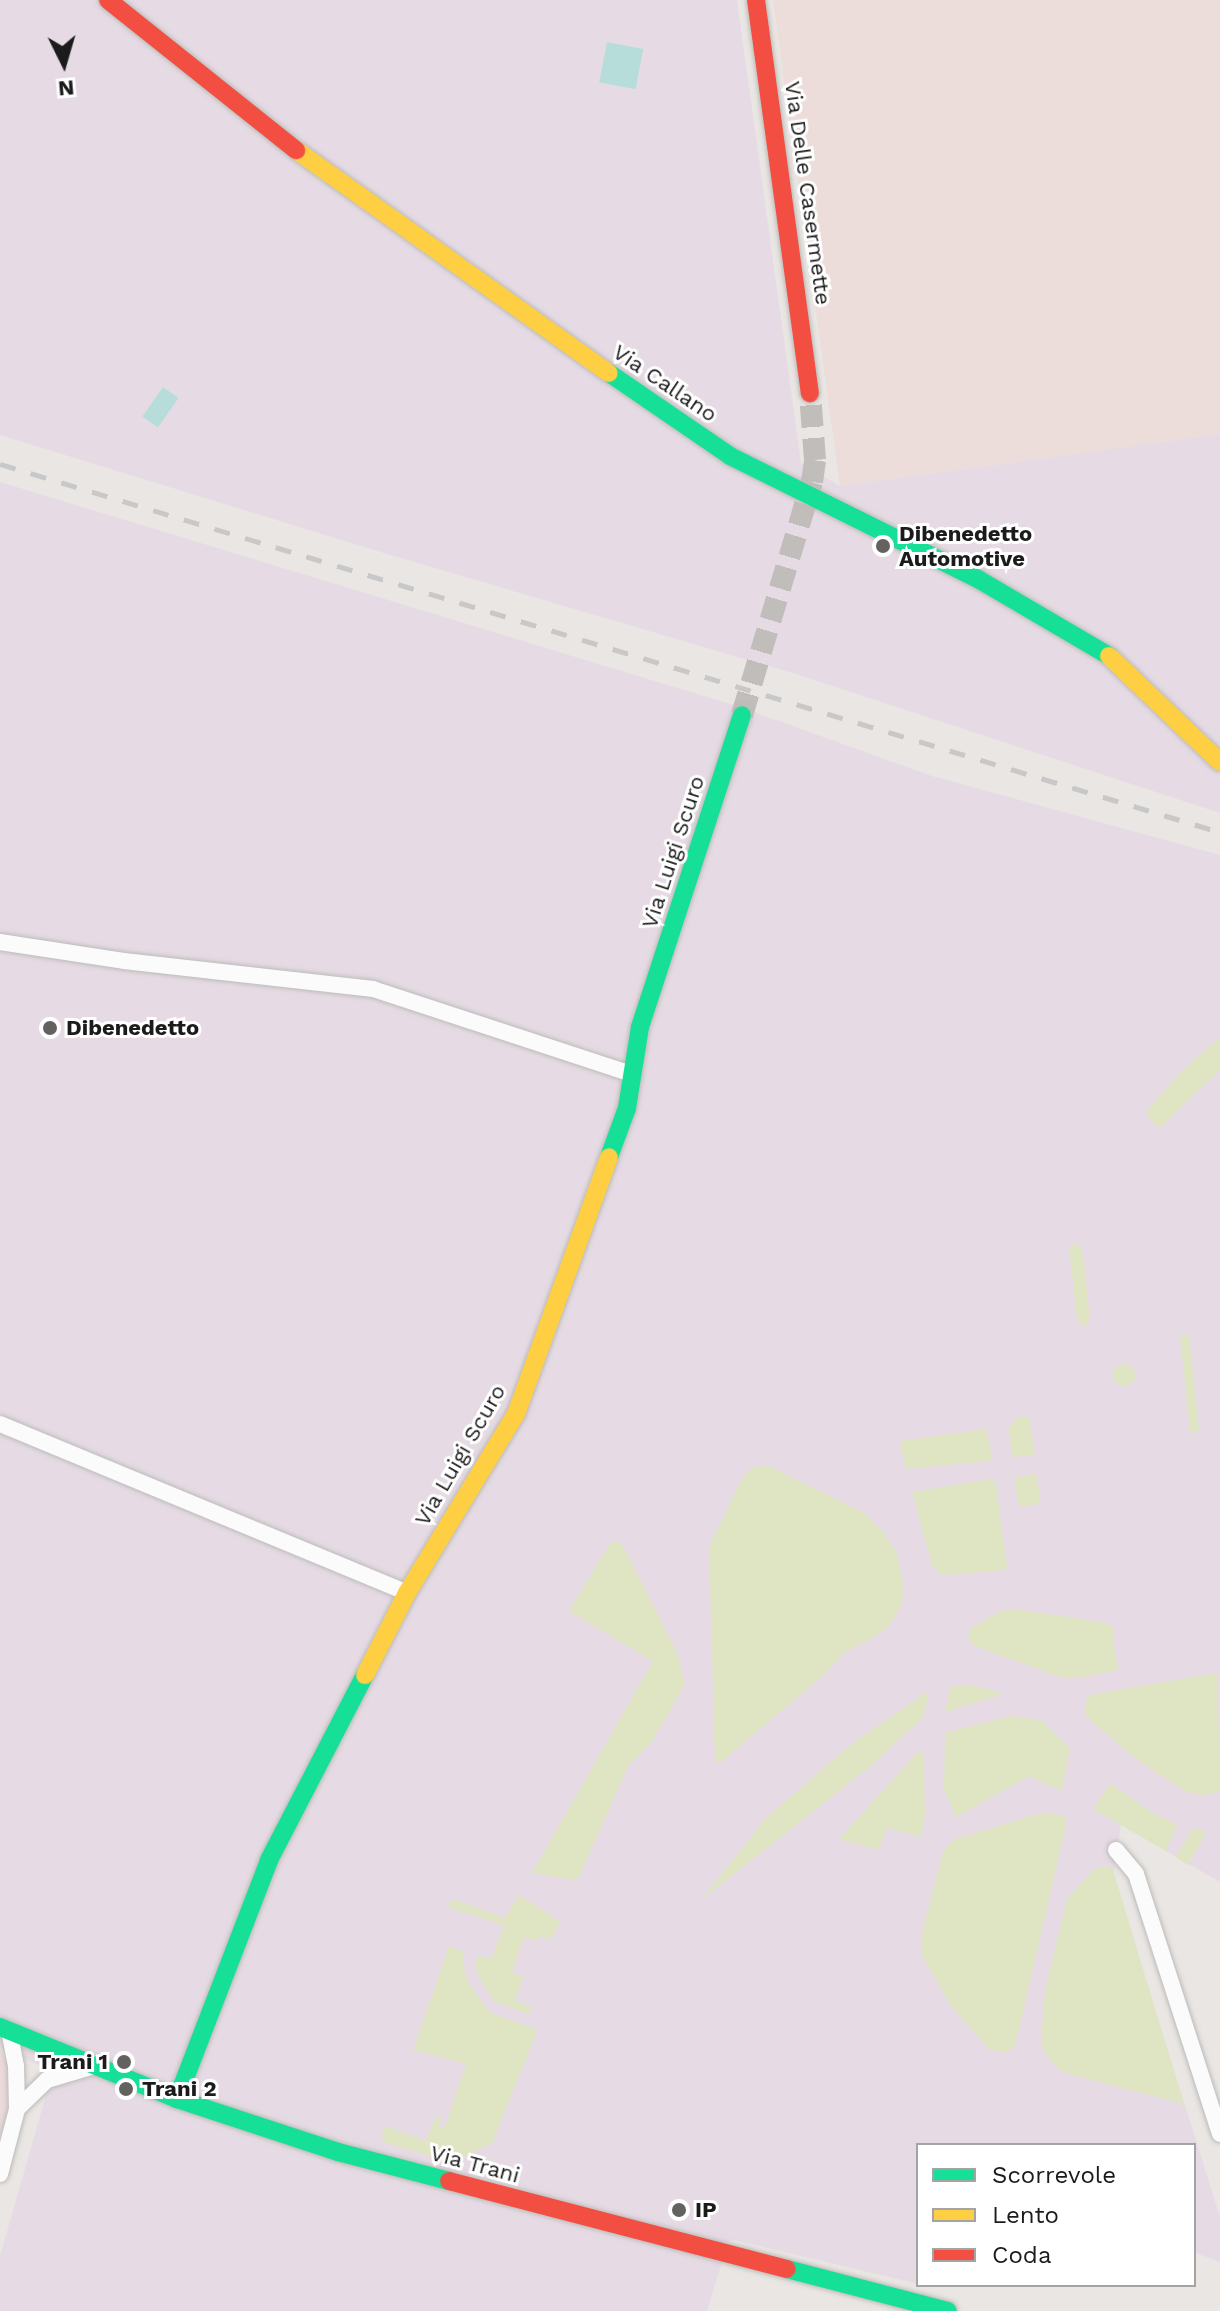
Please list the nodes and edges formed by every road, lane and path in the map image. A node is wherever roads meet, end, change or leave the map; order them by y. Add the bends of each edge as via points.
1 (108, 0) edge
2 (756, 0) edge
3 (810, 393) tunnel mouth
4 (742, 715) tunnel mouth
5 (1220, 762) edge
6 (0, 942) edge
7 (632, 1074) junction
8 (0, 1424) edge
9 (407, 1593) junction
10 (1116, 1850) dead end
11 (5, 2029) edge
12 (99, 2066) junction
13 (177, 2099) junction
14 (17, 2109) junction
15 (1220, 2134) edge
16 (0, 2174) edge
17 (948, 2311) edge

1 - 5 main road, Via Callano via 333,180 552,335 730,456 978,579 1114,659
2 - 3 main road, Via Delle Casermette
4 - 7 main road, Via Luigi Scuro via 640,1027
6 - 7 street via 373,989
7 - 9 main road, Via Luigi Scuro via 627,1108 516,1414
8 - 9 street
9 - 13 main road, Via Luigi Scuro via 269,1860
10 - 15 street via 1136,1874
11 - 12 main road, Via Trani
11 - 14 street via 16,2066
12 - 13 main road, Via Trani
12 - 14 street via 47,2080
13 - 17 main road, Via Trani via 338,2152
14 - 16 street

